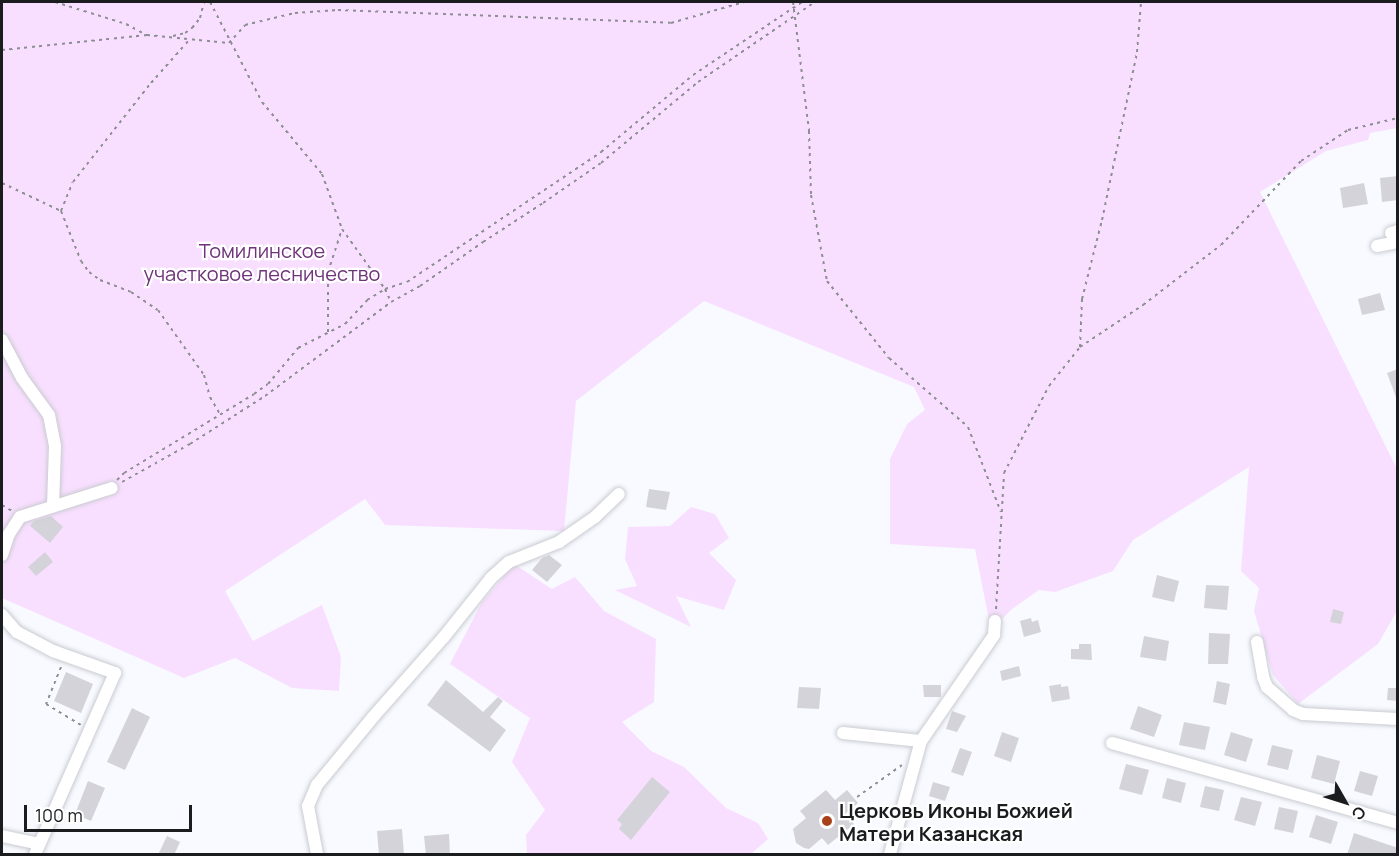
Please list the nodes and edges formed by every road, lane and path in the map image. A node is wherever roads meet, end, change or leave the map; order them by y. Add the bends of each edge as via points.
1 (55, 2) edge
2 (204, 2) edge
3 (210, 2) edge
4 (744, 2) edge
5 (793, 2) edge
6 (802, 2) edge
7 (815, 2) edge
8 (1141, 2) edge
9 (794, 8) junction
10 (795, 17) junction
11 (147, 35) junction
12 (170, 36) junction
13 (189, 40) junction
14 (229, 43) junction
15 (2, 50) edge
16 (1398, 118) edge
17 (2, 183) edge
18 (61, 211) junction
19 (342, 229) junction
20 (1395, 236) edge
21 (1377, 246) dead end
22 (385, 289) junction
23 (392, 302) junction
24 (328, 332) junction
25 (2, 340) edge
26 (1080, 347) junction
27 (220, 414) junction
28 (124, 473) junction
29 (133, 477) junction
30 (113, 486) junction
31 (619, 494) dead end
32 (52, 506) junction
33 (1002, 515) junction
34 (2, 555) edge
35 (2, 615) edge
36 (995, 621) joint
37 (1257, 642) dead end
38 (66, 656) junction
39 (1398, 719) edge
40 (90, 730) junction
41 (843, 733) dead end
42 (921, 741) junction
43 (1112, 743) dead end
44 (916, 755) junction
45 (857, 797) dead end
46 (1398, 823) edge
47 (2, 836) edge
48 (37, 849) edge
49 (317, 855) edge
50 (891, 855) edge

1 - 11 path via 126,24
2 - 12 path via 200,18 192,28
3 - 14 path
4 - 14 path via 671,23 338,10 295,13 245,25
5 - 9 path
6 - 9 path
7 - 10 path
8 - 26 path via 1137,52 1082,299
9 - 10 path
9 - 22 path via 693,75 601,152 407,282
10 - 23 path via 698,82 591,170
10 - 33 path via 809,131 811,195 827,282 889,358 968,427
11 - 12 path
11 - 15 path
12 - 13 path
13 - 14 path
13 - 18 path via 73,182
14 - 19 path via 262,102 322,174
16 - 26 path via 1348,130 1301,160 1221,244 1143,305
17 - 18 path
18 - 27 path via 89,272 132,292 158,310 204,375
19 - 22 path
19 - 24 path via 328,272
20 - 21 street
22 - 23 path
22 - 24 path via 367,300 345,324
23 - 29 path via 265,396
24 - 27 path via 298,348 268,384
25 - 32 street via 22,378 49,415 55,446
26 - 33 path via 1049,386 1004,473
27 - 28 path
28 - 29 path
28 - 30 path
29 - 30 path
30 - 32 street
31 - 49 street via 559,542 509,562 491,578 373,717 317,785 308,806
32 - 34 street via 20,517
33 - 36 path
35 - 38 street via 17,632
36 - 42 street via 994,635
37 - 39 street via 1263,678 1293,711
38 - 40 path via 46,704
38 - 40 street via 115,673
40 - 48 street
41 - 42 street
42 - 44 street
43 - 46 street
44 - 45 path
44 - 50 street
47 - 48 street

